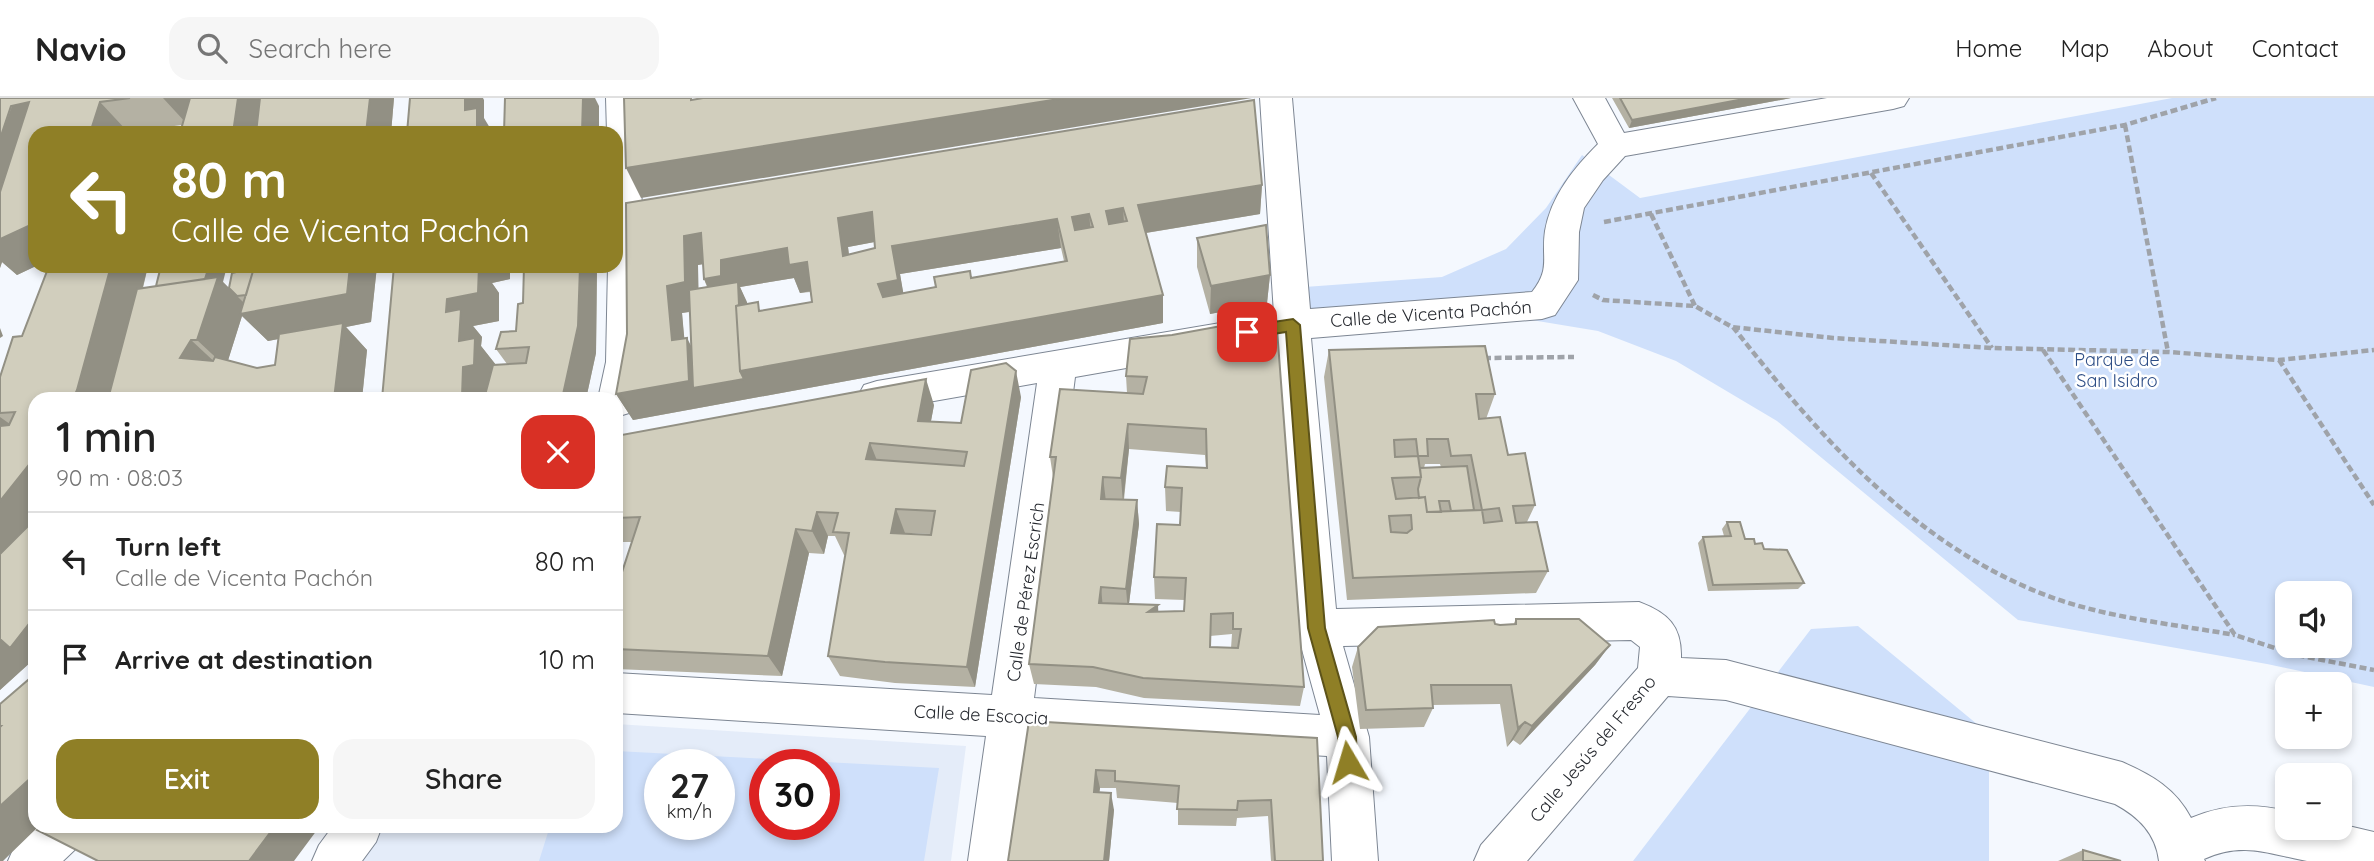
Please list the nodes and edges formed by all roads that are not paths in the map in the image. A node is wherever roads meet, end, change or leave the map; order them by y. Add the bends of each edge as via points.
1 (622, 98) edge
2 (1589, 98) edge
3 (1893, 98) edge
4 (1266, 108) edge
5 (1615, 146) junction
6 (1293, 325) junction
7 (1058, 364) junction
8 (618, 392) edge
9 (844, 402) edge
10 (1317, 628) junction
11 (1659, 676) junction
12 (623, 693) edge
13 (1009, 716) junction
14 (1347, 737) junction
15 (60, 833) edge
16 (355, 833) edge
17 (2181, 854) edge
18 (2374, 855) edge
19 (33, 861) edge
20 (335, 861) edge
21 (991, 861) edge
22 (1355, 861) edge
23 (1497, 861) edge

1 - 8 street via 640,215
2 - 5 street
3 - 5 street
4 - 6 street
5 - 6 street, Calle de Vicenta Pachón via 1568,206 1552,292
6 - 7 street, Calle de Vicenta Pachón
6 - 10 street
7 - 9 street, Calle de Vicenta Pachón
7 - 13 street, Calle de Pérez Escrich
10 - 11 street, Calle Jesús del Fresno via 1639,621 1661,639
10 - 14 street
11 - 17 street via 1726,680 2122,784 2144,794 2165,814
11 - 23 street, Calle Jesús del Fresno
12 - 13 street, Calle de Escocia
13 - 14 street, Calle de Escocia
13 - 21 street, Calle de Pérez Escrich
14 - 22 street
15 - 19 street
16 - 20 street
17 - 18 street via 2216,830 2263,827

